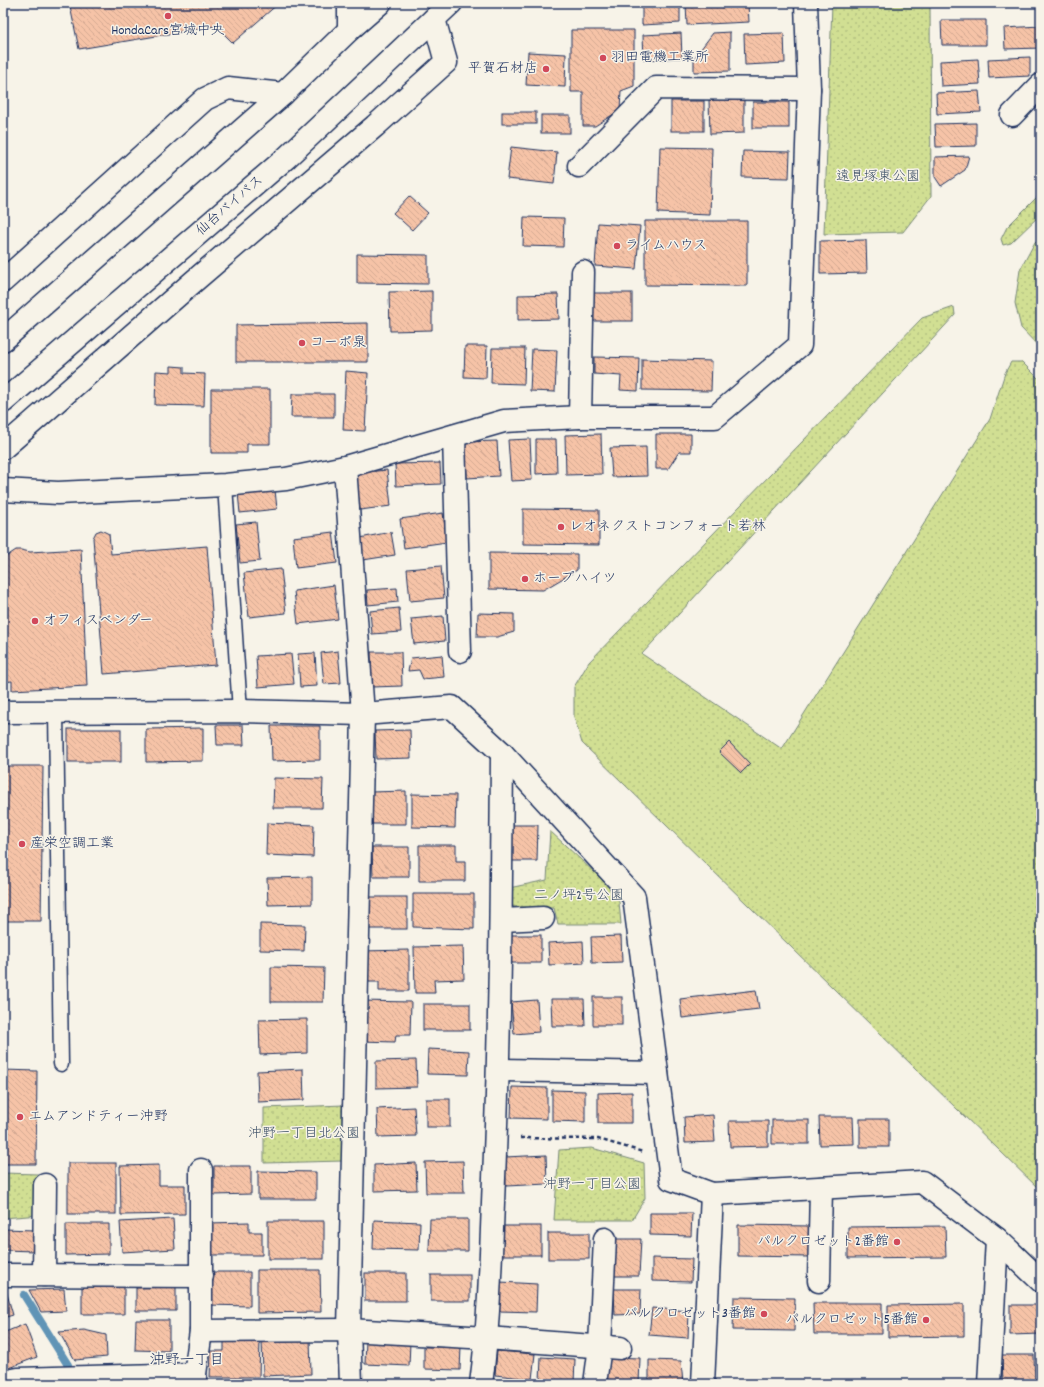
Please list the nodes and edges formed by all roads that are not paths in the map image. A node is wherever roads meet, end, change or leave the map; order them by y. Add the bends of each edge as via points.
1 (349, 3) edge
2 (380, 3) edge
3 (451, 3) edge
4 (806, 3) edge
5 (434, 19) junction
6 (349, 30) junction
7 (1041, 84) edge
8 (809, 88) junction
9 (283, 94) junction
10 (1012, 115) dead end
11 (579, 166) dead end
12 (583, 272) dead end
13 (3, 282) edge
14 (3, 340) edge
15 (3, 402) edge
16 (580, 417) junction
17 (454, 436) junction
18 (3, 448) edge
19 (345, 467) junction
20 (225, 485) junction
21 (3, 490) edge
22 (460, 651) dead end
23 (240, 711) junction
24 (3, 712) edge
25 (56, 712) junction
26 (363, 714) junction
27 (502, 753) junction
28 (543, 918) dead end
29 (501, 920) junction
30 (61, 1064) dead end
31 (498, 1070) junction
32 (657, 1073) junction
33 (201, 1170) dead end
34 (45, 1185) dead end
35 (821, 1188) junction
36 (712, 1194) junction
37 (605, 1239) dead end
38 (997, 1239) junction
39 (3, 1275) edge
40 (44, 1275) junction
41 (202, 1276) junction
42 (819, 1281) dead end
43 (1041, 1281) edge
44 (349, 1330) junction
45 (201, 1331) junction
46 (487, 1338) junction
47 (610, 1347) junction
48 (195, 1379) edge
49 (3, 1382) edge
50 (351, 1384) edge
51 (481, 1384) edge
52 (595, 1384) edge
53 (704, 1384) edge
54 (989, 1384) edge

1 - 6 main road
2 - 6 main road
3 - 5 main road, 仙台バイパス
4 - 8 main road
5 - 15 main road, 仙台バイパス via 286,158
5 - 18 main road via 446,62
6 - 9 main road
7 - 10 main road
8 - 11 main road via 656,88
8 - 16 main road via 800,345 715,417
9 - 13 main road via 228,88 205,99
9 - 14 main road
12 - 16 main road
16 - 17 main road via 504,421
17 - 19 main road
17 - 22 main road
19 - 20 main road via 286,479
19 - 26 main road
20 - 21 main road via 58,493
20 - 23 lane
23 - 25 main road
23 - 26 main road
24 - 25 main road
25 - 30 lane
26 - 27 main road via 452,707
26 - 44 main road
27 - 29 main road
27 - 32 main road via 634,897
28 - 29 main road
29 - 31 main road
31 - 32 main road
31 - 46 main road
32 - 36 main road via 671,1179
33 - 41 main road
34 - 40 main road
35 - 36 main road
35 - 38 main road via 922,1182
35 - 42 main road
36 - 53 main road
37 - 47 main road
38 - 43 main road
38 - 54 main road
39 - 40 main road
40 - 41 main road
41 - 45 main road
44 - 45 main road
44 - 46 main road
44 - 50 main road
45 - 48 main road
46 - 47 main road
46 - 51 main road
47 - 52 main road
48 - 49 main road via 18,1379

